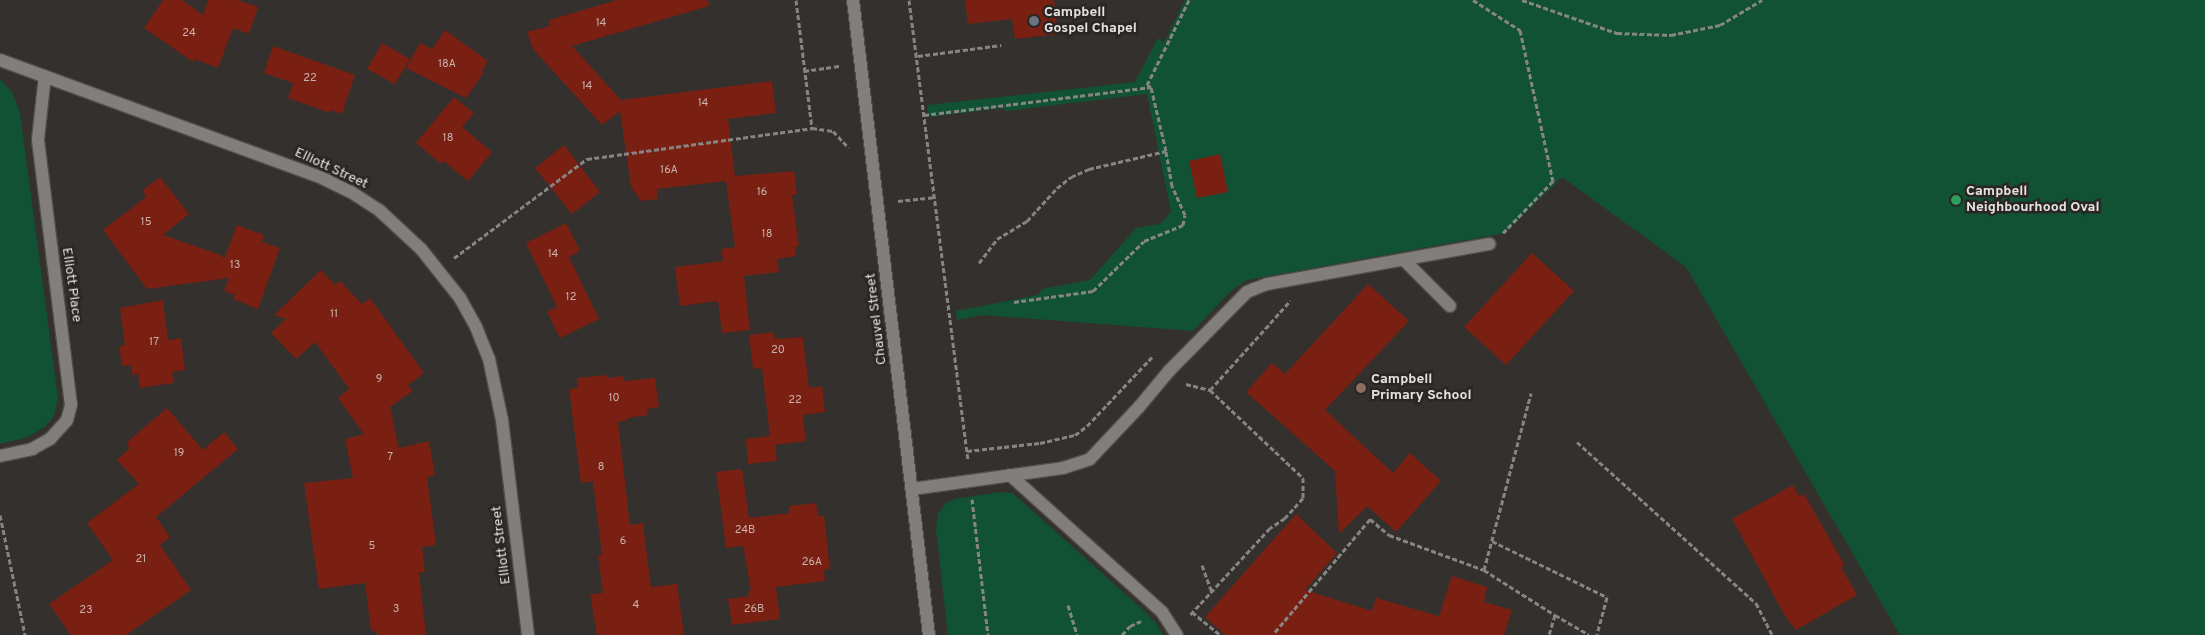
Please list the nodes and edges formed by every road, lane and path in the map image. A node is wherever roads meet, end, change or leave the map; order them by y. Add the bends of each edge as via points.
1 (796, 0) edge
2 (853, 0) edge
3 (909, 0) edge
4 (1189, 0) edge
5 (1473, 0) edge
6 (1522, 0) edge
7 (1762, 0) edge
8 (1001, 45) dead end
9 (918, 56) junction
10 (0, 60) edge
11 (861, 63) junction
12 (804, 72) junction
13 (44, 76) junction
14 (1151, 88) junction
15 (924, 115) junction
16 (812, 128) junction
17 (851, 150) dead end
18 (1166, 151) junction
19 (934, 197) junction
20 (878, 204) junction
21 (1489, 244) joint
22 (1404, 260) junction
23 (979, 263) dead end
24 (439, 269) junction
25 (1296, 295) dead end
26 (1014, 302) dead end
27 (1450, 306) dead end
28 (1169, 371) junction
29 (1210, 390) junction
30 (1531, 394) dead end
31 (1577, 442) dead end
32 (967, 451) junction
33 (0, 456) edge
34 (1010, 475) junction
35 (970, 480) junction
36 (912, 489) junction
37 (0, 515) edge
38 (1492, 541) junction
39 (1202, 565) dead end
40 (1484, 570) junction
41 (1212, 590) junction
42 (1068, 605) dead end
43 (1192, 612) junction
44 (1555, 615) junction
45 (1175, 632) edge
46 (1275, 632) dead end
47 (24, 635) edge
48 (528, 635) edge
49 (929, 635) edge
50 (988, 635) edge
51 (1076, 635) edge
52 (1220, 635) edge
53 (1549, 635) edge
54 (1589, 635) edge
55 (1597, 635) edge
56 (1772, 635) edge

1 - 12 path
2 - 11 street, Chauvel Street
3 - 9 path
4 - 14 path via 1147,85
5 - 21 path via 1520,30 1553,180
6 - 7 path via 1617,33 1671,35 1720,25
8 - 9 path
9 - 15 path
10 - 13 street, Elliott Street
11 - 12 path
11 - 20 street, Chauvel Street
12 - 16 path
13 - 24 street, Elliott Street via 333,183 380,211
13 - 33 street, Elliott Place via 38,139 71,405 64,424 50,439 32,448
14 - 15 path
14 - 18 path
15 - 19 path
16 - 17 path via 834,131
16 - 24 path via 588,158
18 - 23 path via 1089,169 1071,177 1027,221 997,240
18 - 26 path via 1172,186 1185,215 1183,225 1144,241 1093,291
19 - 20 path
19 - 32 path
20 - 36 street, Chauvel Street
21 - 22 street
22 - 27 street
22 - 28 street via 1267,284 1247,292
24 - 48 street, Elliott Street via 476,327 495,382
25 - 29 path
28 - 29 path via 1181,382
28 - 32 path via 1152,356 1075,435 1040,444
28 - 34 street via 1134,414 1090,459 1063,468
29 - 41 path via 1304,478 1303,498
30 - 38 path
31 - 56 path via 1756,603
32 - 35 path
34 - 35 street
34 - 45 street via 1162,612
35 - 36 street
35 - 50 path
36 - 49 street, Chauvel Street
37 - 47 path
38 - 40 path
38 - 55 path via 1607,597
39 - 41 path
40 - 44 path
40 - 46 path via 1389,535 1370,519
41 - 43 path
42 - 51 path
43 - 45 path
43 - 52 path
44 - 53 path
44 - 54 path

